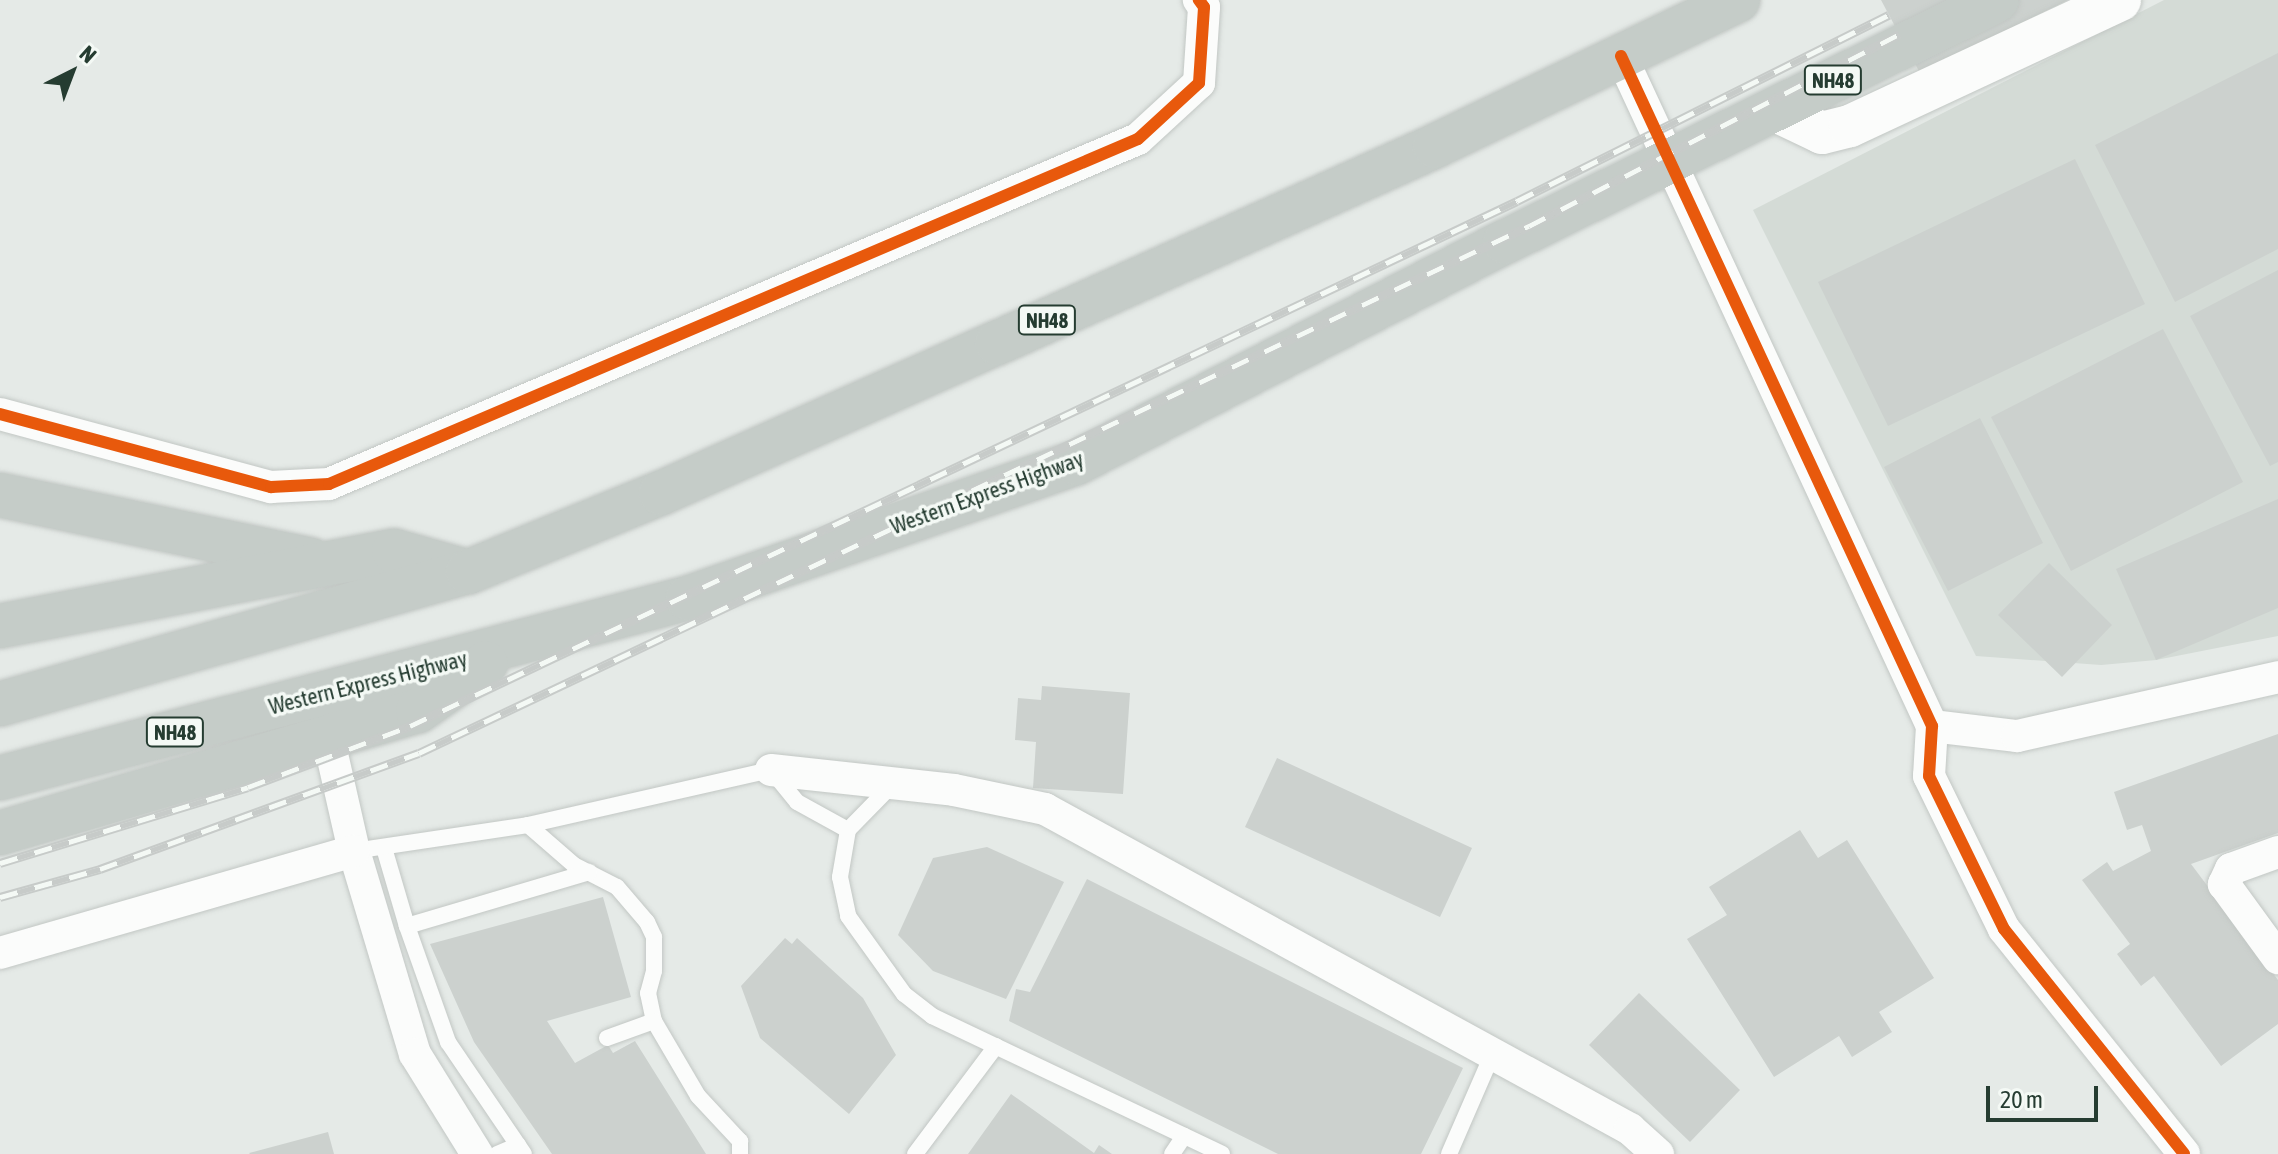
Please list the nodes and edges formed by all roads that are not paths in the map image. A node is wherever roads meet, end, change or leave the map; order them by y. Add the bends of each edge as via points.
1 (1199, 0) edge
2 (1738, 0) edge
3 (1997, 0) edge
4 (2120, 0) edge
5 (1621, 56) junction
6 (1774, 110) junction
7 (1670, 161) junction
8 (0, 414) edge
9 (0, 495) edge
10 (334, 565) junction
11 (468, 572) junction
12 (0, 626) edge
13 (508, 648) junction
14 (2278, 677) edge
15 (0, 704) edge
16 (1932, 726) junction
17 (329, 741) junction
18 (771, 770) junction
19 (0, 778) edge
20 (893, 784) junction
21 (528, 825) junction
22 (848, 830) junction
23 (0, 833) edge
24 (369, 849) junction
25 (2278, 852) edge
26 (589, 872) junction
27 (407, 926) junction
28 (0, 953) edge
29 (2278, 958) edge
30 (654, 1021) junction
31 (607, 1038) dead end
32 (996, 1046) junction
33 (1493, 1053) junction
34 (1184, 1136) junction
35 (521, 1150) edge
36 (1653, 1152) edge
37 (477, 1154) edge
38 (497, 1154) edge
39 (740, 1154) edge
40 (915, 1154) edge
41 (1172, 1154) edge
42 (1222, 1154) edge
43 (1449, 1154) edge
44 (2184, 1154) edge

1 - 8 street via 1204,7 1199,83 1138,139 329,484 271,487
2 - 5 highway, NH48
3 - 6 highway, Western Express Highway / NH48
4 - 6 street via 1850,126 1822,133
5 - 7 street
5 - 11 highway, NH48 via 982,350 661,493
6 - 7 highway, Western Express Highway / NH48
7 - 13 highway, Western Express Highway / NH48 via 1076,463 688,598
7 - 16 street
9 - 10 highway
10 - 11 highway via 394,551
10 - 12 highway
11 - 15 highway, NH48
13 - 17 highway via 418,711
13 - 19 highway, Western Express Highway / NH48
14 - 16 street via 2017,736
16 - 44 street via 1929,776 2004,929
17 - 23 highway
17 - 24 street
18 - 20 street
18 - 21 lane
18 - 22 lane via 797,802
20 - 22 lane
20 - 33 street via 1045,809
21 - 24 lane
21 - 26 lane
22 - 32 lane via 840,877 848,916 869,950 904,994 932,1016
24 - 27 lane
24 - 28 street
24 - 37 street via 415,1054
25 - 29 street via 2231,869 2224,884
26 - 27 lane
26 - 30 lane via 631,900 654,937 648,993
27 - 35 lane via 448,1042
30 - 31 lane
30 - 39 lane via 698,1096 740,1141
32 - 34 lane
32 - 40 lane
33 - 36 street via 1630,1129
33 - 43 lane
34 - 41 lane
34 - 42 lane
35 - 38 lane

